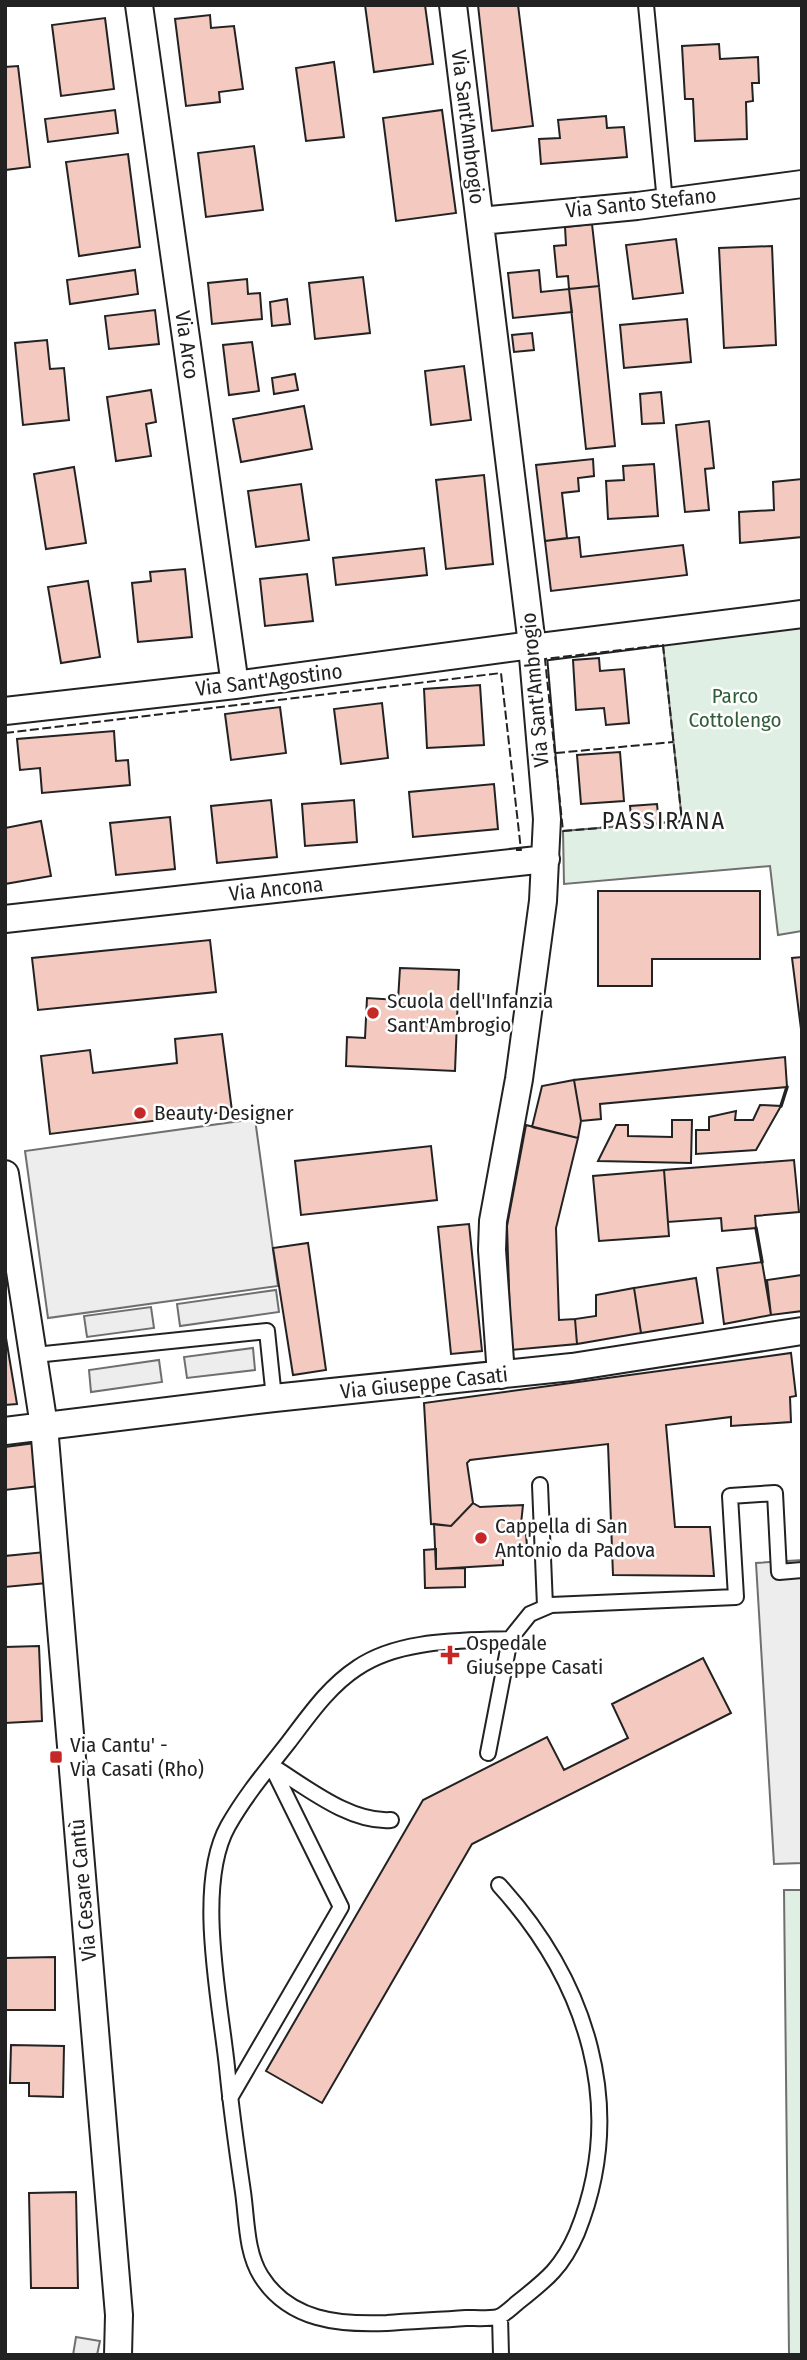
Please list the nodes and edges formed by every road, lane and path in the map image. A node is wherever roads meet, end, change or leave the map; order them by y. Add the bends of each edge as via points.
1 (139, 5) edge
2 (453, 5) edge
3 (646, 5) edge
4 (802, 184) edge
5 (665, 202) junction
6 (480, 221) junction
7 (802, 614) edge
8 (532, 647) junction
9 (235, 685) junction
10 (5, 711) edge
11 (546, 859) junction
12 (5, 919) edge
13 (5, 1174) edge
14 (802, 1331) edge
15 (35, 1355) junction
16 (501, 1375) junction
17 (274, 1398) junction
18 (44, 1426) junction
19 (5, 1431) edge
20 (540, 1485) dead end
21 (802, 1570) edge
22 (545, 1606) junction
23 (510, 1639) junction
24 (488, 1754) dead end
25 (271, 1765) junction
26 (391, 1820) dead end
27 (499, 1885) dead end
28 (230, 2098) junction
29 (500, 2317) junction
30 (118, 2355) edge
31 (501, 2355) edge

1 - 9 street, Via Arco
2 - 6 street, Via Sant'Ambrogio
3 - 5 lane
4 - 5 street, Via Santo Stefano
5 - 6 street, Via Santo Stefano
6 - 8 street, Via Sant'Ambrogio
7 - 8 street, Via Sant'Agostino
8 - 9 street, Via Sant'Agostino
8 - 11 street, Via Sant'Ambrogio via 547,819
9 - 10 street, Via Sant'Agostino
11 - 12 street, Via Ancona
11 - 16 street, Via Sant'Ambrogio via 519,1079 493,1221
13 - 15 street, Via Cesare Cantù
14 - 16 street, Via Giuseppe Casati
15 - 17 lane via 267,1331
15 - 18 street, Via Cesare Cantù
16 - 17 street, Via Giuseppe Casati
17 - 18 street, Via Giuseppe Casati
18 - 19 street, Via Giuseppe Casati
18 - 30 street, Via Cesare Cantù via 119,2315
20 - 22 lane
21 - 22 lane via 779,1572 775,1493 730,1496 736,1597
22 - 23 lane via 530,1614
23 - 24 lane
23 - 25 lane via 411,1647 359,1666 318,1703
25 - 26 lane via 364,1817
25 - 28 lane via 247,1794 219,1842 212,1877 212,1922
25 - 28 lane via 341,1907
27 - 29 lane via 545,1942 576,2002 594,2058 601,2117 587,2208 569,2252 556,2272
28 - 29 lane via 251,2254 277,2295 309,2315 341,2323
29 - 31 lane

